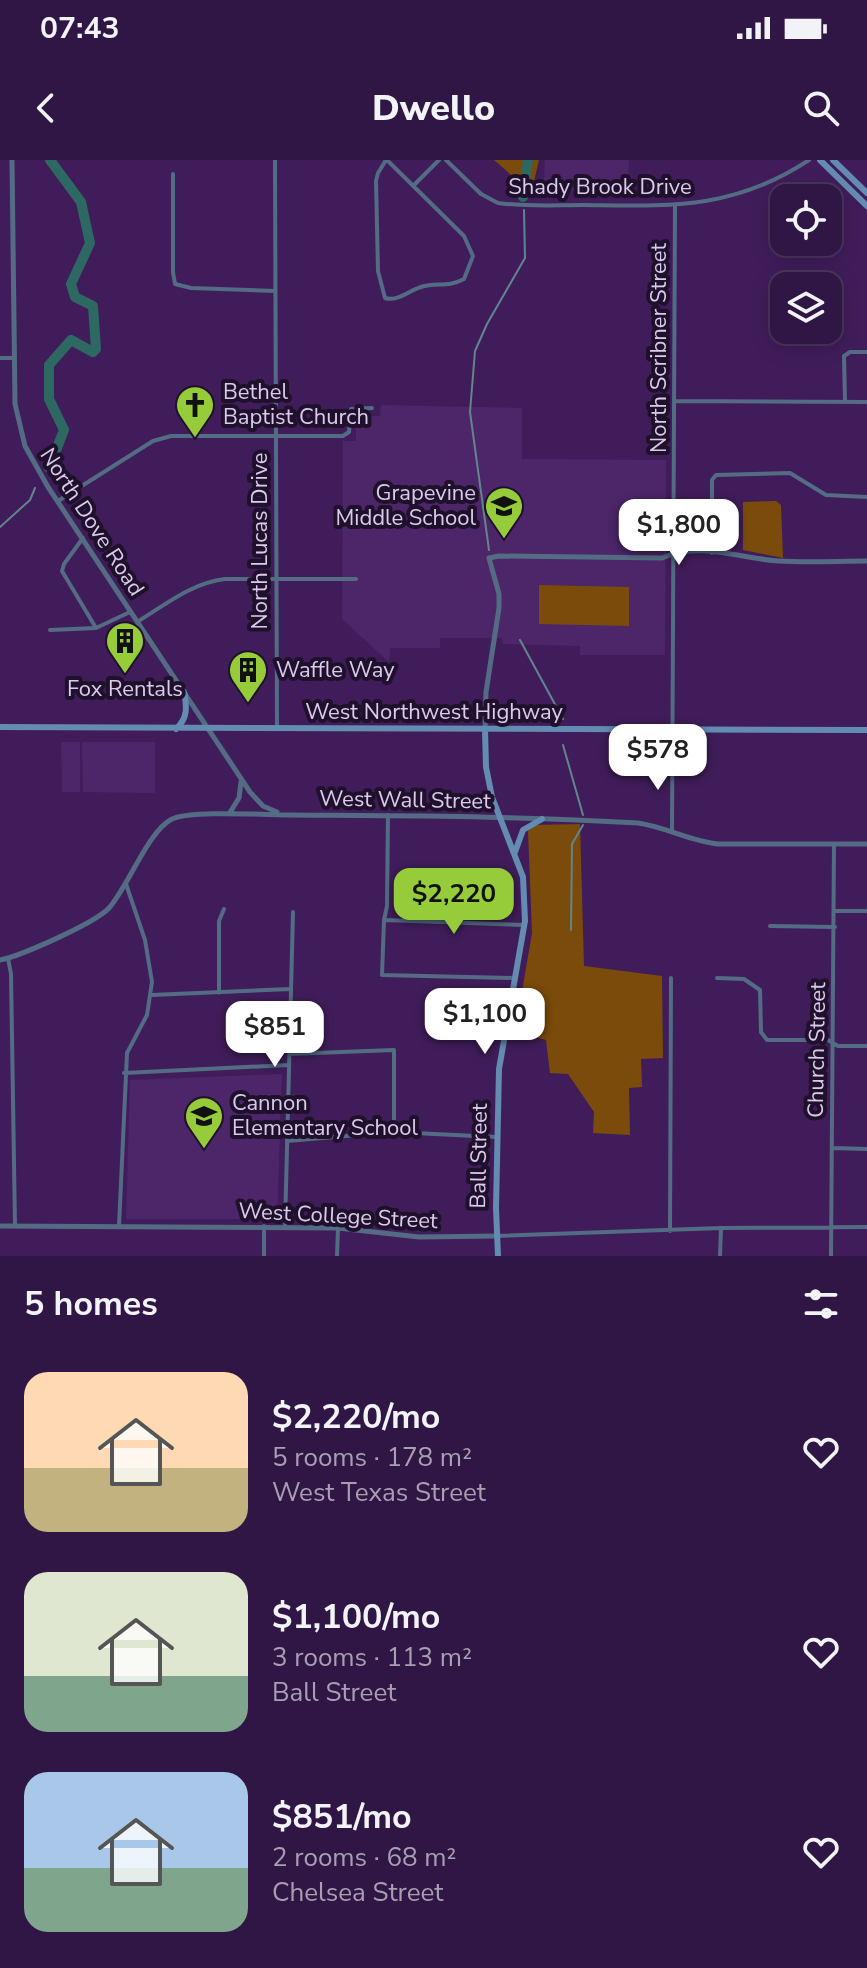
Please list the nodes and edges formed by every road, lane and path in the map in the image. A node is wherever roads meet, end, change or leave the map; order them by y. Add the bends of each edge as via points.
1 (12, 160) edge
2 (275, 160) edge
3 (386, 160) edge
4 (439, 160) edge
5 (446, 160) edge
6 (809, 160) edge
7 (820, 160) edge
8 (833, 160) edge
9 (173, 174) dead end
10 (413, 186) junction
11 (867, 193) edge
12 (675, 206) junction
13 (867, 206) edge
14 (275, 291) junction
15 (867, 352) edge
16 (0, 358) edge
17 (13, 358) junction
18 (675, 401) junction
19 (845, 402) junction
20 (867, 402) edge
21 (372, 408) dead end
22 (275, 436) junction
23 (867, 497) edge
24 (58, 501) junction
25 (83, 538) junction
26 (673, 552) junction
27 (712, 553) junction
28 (867, 561) edge
29 (276, 578) junction
30 (356, 579) dead end
31 (130, 612) junction
32 (137, 622) junction
33 (96, 628) junction
34 (50, 630) dead end
35 (184, 692) junction
36 (0, 727) edge
37 (175, 729) junction
38 (277, 729) junction
39 (485, 730) junction
40 (867, 730) edge
41 (672, 731) junction
42 (212, 732) junction
43 (240, 777) junction
44 (229, 814) junction
45 (285, 815) junction
46 (388, 815) junction
47 (498, 817) junction
48 (542, 819) junction
49 (672, 832) junction
50 (834, 844) junction
51 (867, 844) edge
52 (515, 852) junction
53 (125, 882) junction
54 (224, 909) dead end
55 (835, 911) junction
56 (867, 911) edge
57 (293, 912) dead end
58 (384, 920) junction
59 (526, 925) junction
60 (770, 926) dead end
61 (835, 927) junction
62 (8, 958) junction
63 (0, 960) edge
64 (514, 978) junction
65 (671, 978) dead end
66 (717, 978) dead end
67 (291, 989) junction
68 (219, 993) junction
69 (152, 995) junction
70 (833, 1043) junction
71 (867, 1046) edge
72 (289, 1054) junction
73 (289, 1065) junction
74 (124, 1073) junction
75 (394, 1132) junction
76 (496, 1137) junction
77 (287, 1141) junction
78 (832, 1148) junction
79 (867, 1149) edge
80 (0, 1226) edge
81 (15, 1226) junction
82 (119, 1226) junction
83 (264, 1226) junction
84 (285, 1227) junction
85 (831, 1227) junction
86 (867, 1227) edge
87 (338, 1228) junction
88 (721, 1228) junction
89 (670, 1231) junction
90 (496, 1236) junction
91 (264, 1256) edge
92 (337, 1256) edge
93 (498, 1256) edge
94 (720, 1256) edge
95 (831, 1256) edge

1 - 17 street, North Dove Road
2 - 14 street, North Lucas Drive
3 - 10 street
3 - 10 street via 376,181 378,271 387,300 458,282 468,273 473,256 464,236
4 - 10 street
5 - 12 street, Shady Brook Drive via 498,203
6 - 12 street, Shady Brook Drive via 736,195
7 - 13 main road
8 - 11 main road
9 - 14 street via 173,280 180,286
12 - 18 street, North Scribner Street
14 - 22 street, North Lucas Drive
15 - 19 street via 845,353
16 - 17 street
17 - 24 street, North Dove Road via 15,404 25,446
18 - 19 street
18 - 26 street, North Scribner Street
19 - 20 street
21 - 22 street via 351,409 349,432 343,436
22 - 24 street via 153,441
22 - 29 street, North Lucas Drive
23 - 27 street via 826,495 790,473 716,475
24 - 25 street, North Dove Road
25 - 31 street, North Dove Road
25 - 33 street via 62,571
26 - 27 street
26 - 39 street via 662,558 489,558 499,608
26 - 41 street, North Scribner Street
27 - 28 street via 781,561
29 - 30 street
29 - 32 street via 206,581
29 - 38 street, North Lucas Drive
31 - 32 street, North Dove Road
31 - 33 street
32 - 35 street, North Dove Road
33 - 34 street
35 - 37 main road via 187,709
35 - 42 street, North Dove Road
36 - 37 main road, West Northwest Highway
37 - 42 main road, West Northwest Highway
38 - 39 main road, West Northwest Highway
38 - 42 main road, West Northwest Highway
39 - 41 main road, West Northwest Highway
39 - 47 main road, Ball Street via 486,767
40 - 41 main road, West Northwest Highway
41 - 49 street, North Scribner Street
42 - 43 street, North Dove Road
43 - 44 street via 239,798
43 - 45 street, North Dove Road via 263,806
44 - 45 street, West Wall Street
44 - 53 street, West Wall Street via 181,816 164,824
45 - 46 street, West Wall Street
46 - 47 street, West Wall Street
46 - 58 street
47 - 48 street, West Wall Street
47 - 52 main road, Ball Street
48 - 49 street, West Wall Street via 638,823
48 - 52 main road via 523,830
49 - 50 street, West Wall Street via 718,844
50 - 51 street, West Wall Street
50 - 55 street, Church Street
52 - 59 main road, Ball Street via 523,877
53 - 62 street, West Wall Street via 108,909
53 - 69 street via 145,940
54 - 68 street via 219,921
55 - 56 street
55 - 61 street, Church Street
57 - 67 street
58 - 59 street
58 - 64 street via 382,975
59 - 64 main road, Ball Street
60 - 61 street
61 - 70 street, Church Street
62 - 63 street, West Wall Street
62 - 81 street
64 - 76 main road, Ball Street via 502,1043
65 - 89 street
66 - 70 street via 744,979 760,990 761,1032 767,1040
67 - 68 street
67 - 72 street
68 - 69 street
69 - 74 street
70 - 71 street
70 - 78 street, Church Street
72 - 73 street
72 - 75 street via 394,1050
73 - 74 street
73 - 77 street
74 - 82 street
75 - 76 street
75 - 77 street
76 - 90 main road, Ball Street
77 - 84 street
78 - 79 street
78 - 85 street, Church Street
80 - 81 street, West College Street
81 - 82 street, West College Street
82 - 83 street, West College Street
83 - 84 street, West College Street
83 - 91 street
84 - 87 street, West College Street
85 - 86 street, West College Street
85 - 88 street, West College Street
85 - 95 street, Church Street
87 - 90 street, West College Street via 419,1237
87 - 92 street
88 - 89 street, West College Street
88 - 94 street
89 - 90 street, West College Street
90 - 93 main road, Ball Street

